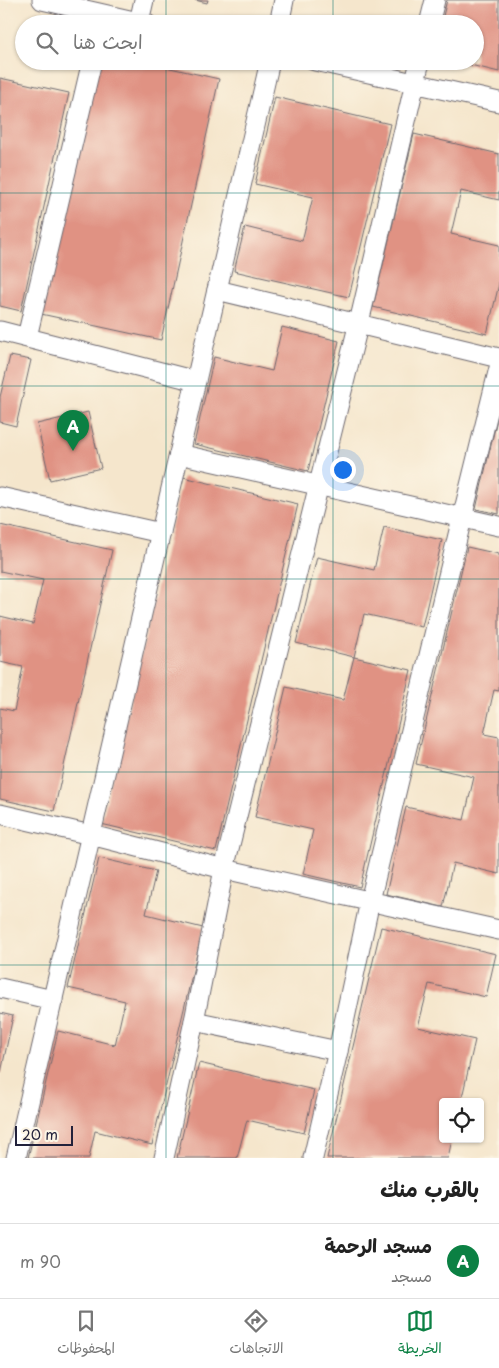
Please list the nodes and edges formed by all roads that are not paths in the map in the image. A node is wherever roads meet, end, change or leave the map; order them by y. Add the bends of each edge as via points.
1 (42, 0) edge
2 (144, 0) edge
3 (284, 0) edge
4 (435, 0) edge
5 (89, 15) edge
6 (143, 15) edge
7 (281, 15) edge
8 (431, 15) edge
9 (90, 70) edge
10 (268, 70) edge
11 (356, 70) edge
12 (418, 70) edge
13 (414, 83) junction
14 (499, 102) edge
15 (217, 290) junction
16 (358, 324) junction
17 (0, 331) edge
18 (26, 337) junction
19 (499, 358) edge
20 (499, 368) edge
21 (196, 381) junction
22 (179, 454) junction
23 (318, 486) junction
24 (0, 496) edge
25 (462, 518) junction
26 (499, 526) edge
27 (161, 533) junction
28 (0, 814) edge
29 (91, 834) junction
30 (224, 870) junction
31 (370, 901) junction
32 (499, 930) edge
33 (0, 988) edge
34 (53, 1000) junction
35 (194, 1021) junction
36 (338, 1051) junction
37 (16, 1158) edge
38 (164, 1158) edge
39 (313, 1158) edge

1 - 5 street
2 - 6 street
3 - 7 street
4 - 8 street
9 - 18 street
10 - 15 street
11 - 13 street
12 - 13 street
13 - 14 street
13 - 16 street
15 - 16 street
15 - 21 street
16 - 19 street
16 - 23 street
17 - 18 street
18 - 21 street
20 - 25 street
21 - 22 street
22 - 23 street
22 - 27 street
23 - 25 street
23 - 30 street
24 - 27 street
25 - 26 street
25 - 31 street
27 - 29 street
28 - 29 street
29 - 30 street
29 - 34 street
30 - 31 street
30 - 35 street
31 - 32 street
31 - 36 street
33 - 34 street
34 - 37 street
35 - 36 street
35 - 38 street
36 - 39 street

